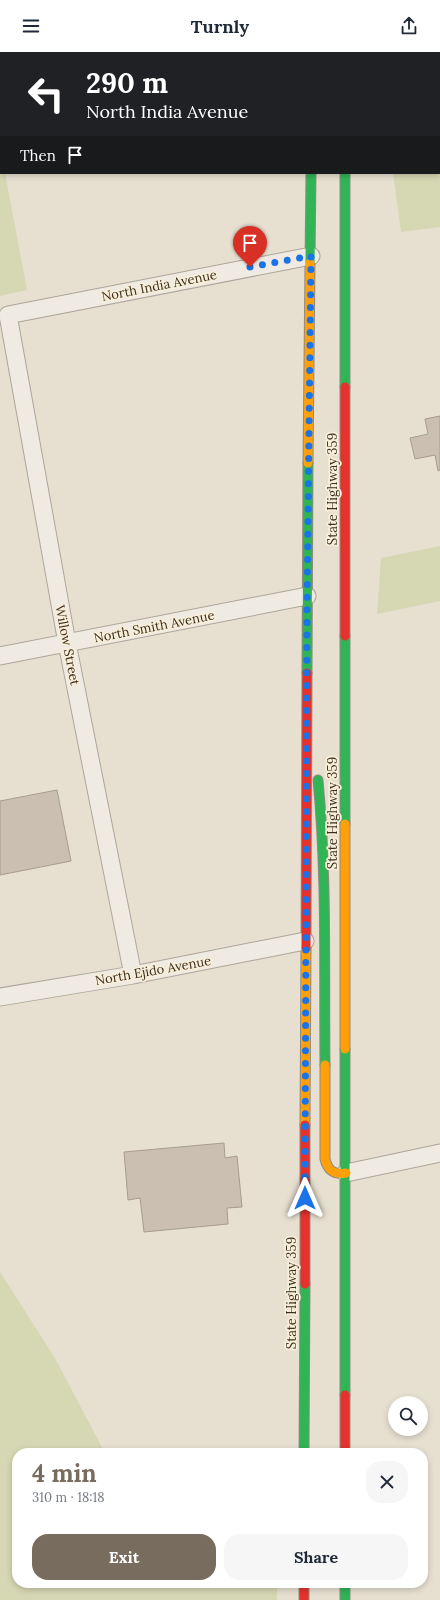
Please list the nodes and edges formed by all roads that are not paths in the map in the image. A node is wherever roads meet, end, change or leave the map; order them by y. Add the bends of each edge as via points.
1 (311, 174) edge
2 (345, 174) edge
3 (311, 256) junction
4 (8, 315) joint
5 (307, 596) junction
6 (67, 643) junction
7 (0, 656) edge
8 (306, 730) junction
9 (305, 941) junction
10 (133, 975) junction
11 (0, 997) edge
12 (440, 1153) edge
13 (346, 1173) junction
14 (304, 1448) edge
15 (345, 1448) edge
16 (304, 1588) edge
17 (345, 1588) edge
18 (304, 1600) edge
19 (345, 1600) edge

1 - 3 main road, State Highway 359
2 - 13 main road, State Highway 359
3 - 4 street, North India Avenue
3 - 5 main road, State Highway 359
4 - 6 street, Willow Street
5 - 6 street, North Smith Avenue
5 - 8 main road, State Highway 359
6 - 7 street, North Smith Avenue
6 - 10 street, Willow Street
8 - 9 main road, State Highway 359
8 - 13 main road via 320,788 324,870 325,1159 332,1173
9 - 10 street, North Ejido Avenue
9 - 14 main road, State Highway 359
10 - 11 street, North Ejido Avenue
12 - 13 street
13 - 15 main road, State Highway 359
16 - 18 main road
17 - 19 main road

